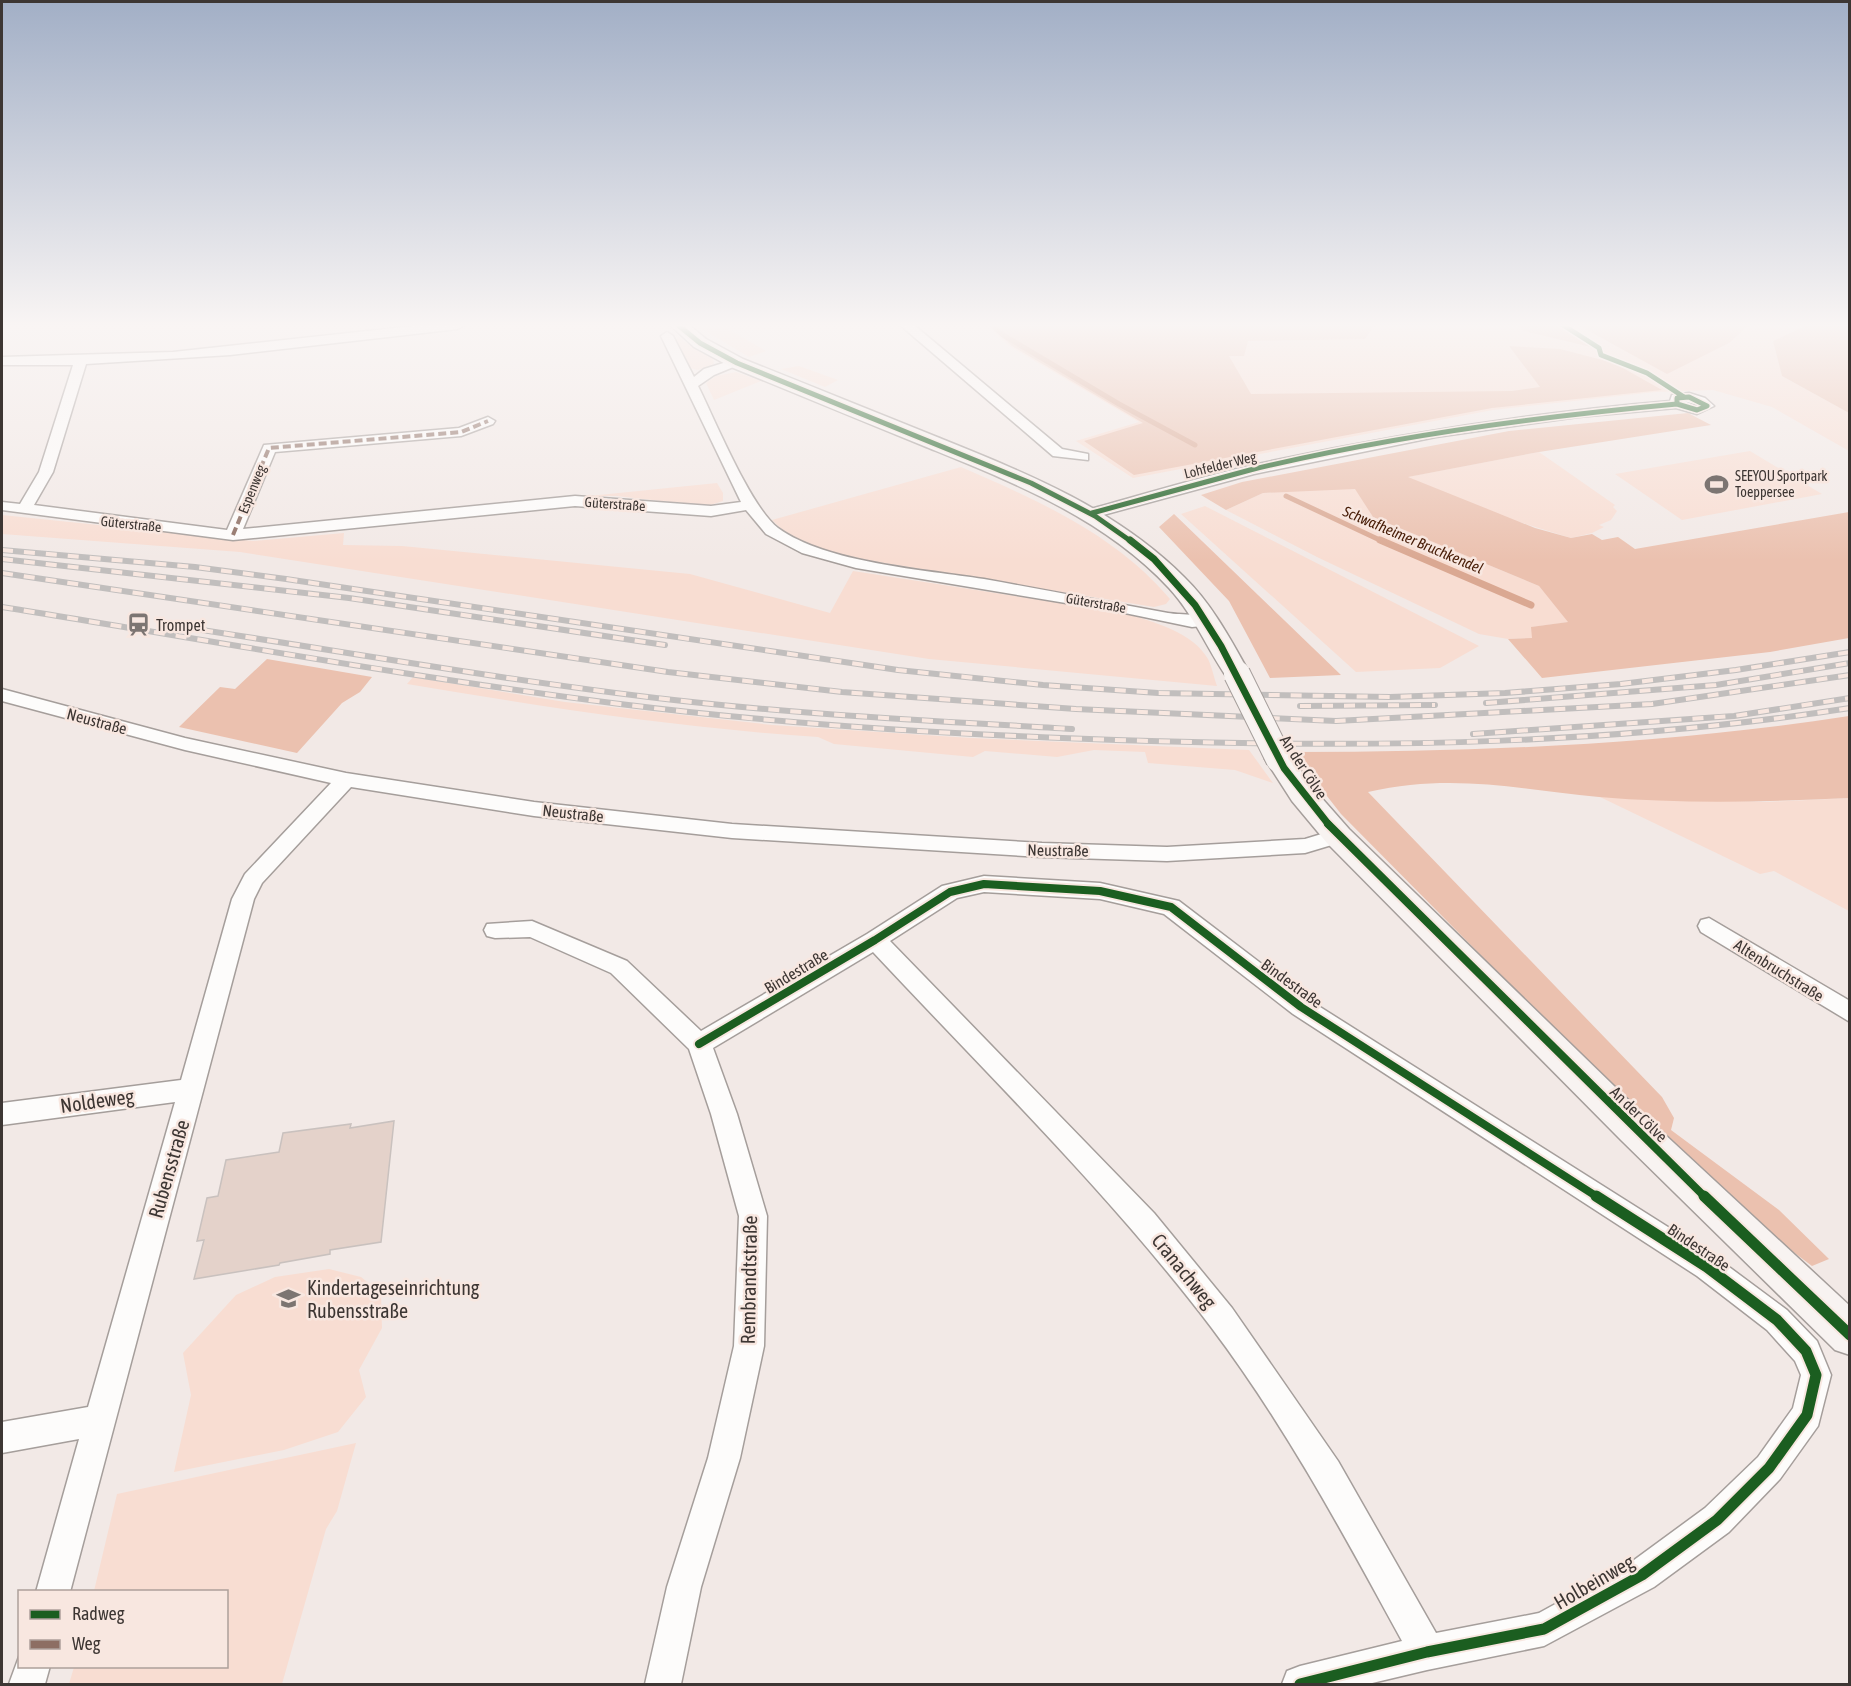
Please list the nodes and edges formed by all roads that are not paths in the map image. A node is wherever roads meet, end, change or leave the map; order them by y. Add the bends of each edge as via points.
1 (67, 404) edge
2 (699, 404) edge
3 (838, 404) edge
4 (999, 404) edge
5 (1677, 404) dead end
6 (488, 421) dead end
7 (1083, 457) dead end
8 (750, 505) junction
9 (2, 506) edge
10 (24, 509) junction
11 (1092, 513) junction
12 (233, 535) junction
13 (1206, 621) junction
14 (2, 695) edge
15 (345, 780) junction
16 (1338, 836) junction
17 (1709, 926) dead end
18 (495, 930) dead end
19 (874, 940) junction
20 (1850, 1013) edge
21 (699, 1044) junction
22 (193, 1089) junction
23 (2, 1114) edge
24 (1850, 1335) edge
25 (1816, 1375) joint
26 (101, 1420) junction
27 (2, 1437) edge
28 (53, 1590) edge
29 (1427, 1652) junction
30 (31, 1668) edge
31 (27, 1684) edge
32 (663, 1684) edge
33 (1300, 1684) edge

1 - 10 street via 46,472
2 - 8 street
3 - 11 street, An der Cölve via 1029,481
4 - 7 street via 1058,453
5 - 11 street, Lohfelder Weg via 1436,433 1252,470
6 - 12 street, Espenweg via 461,432 269,448
8 - 12 street, Güterstraße via 711,511 575,501
8 - 13 street, Güterstraße via 772,531 808,550 856,563 1167,618
9 - 10 street, Güterstraße
10 - 12 street, Güterstraße
11 - 13 street, An der Cölve via 1157,563
13 - 16 street, An der Cölve, bridge via 1279,759 1302,794
14 - 15 street, Neustraße via 196,747
15 - 16 street, Neustraße via 534,808 732,831 1042,850 1156,854 1305,846
15 - 22 street, Rubensstraße via 253,879 243,899
16 - 24 street, An der Cölve via 1634,1129
17 - 20 street, Altenbruchstraße
18 - 21 street, Rembrandtstraße via 532,929 619,967
19 - 21 street, Bindestraße
19 - 25 street, Bindestraße via 950,892 984,884 1100,891 1171,907 1301,1007 1707,1267 1777,1320 1806,1351
19 - 29 street, Cranachweg via 1144,1222 1222,1318 1327,1472
21 - 32 street, Rembrandtstraße via 753,1216 749,1346 724,1458 684,1587
22 - 23 street, Noldeweg
22 - 26 street, Rubensstraße
25 - 29 street, Holbeinweg via 1807,1415 1769,1468 1717,1520 1642,1575 1544,1629
26 - 27 street
26 - 28 street, Rubensstraße
29 - 33 street, Holbeinweg
30 - 31 street

